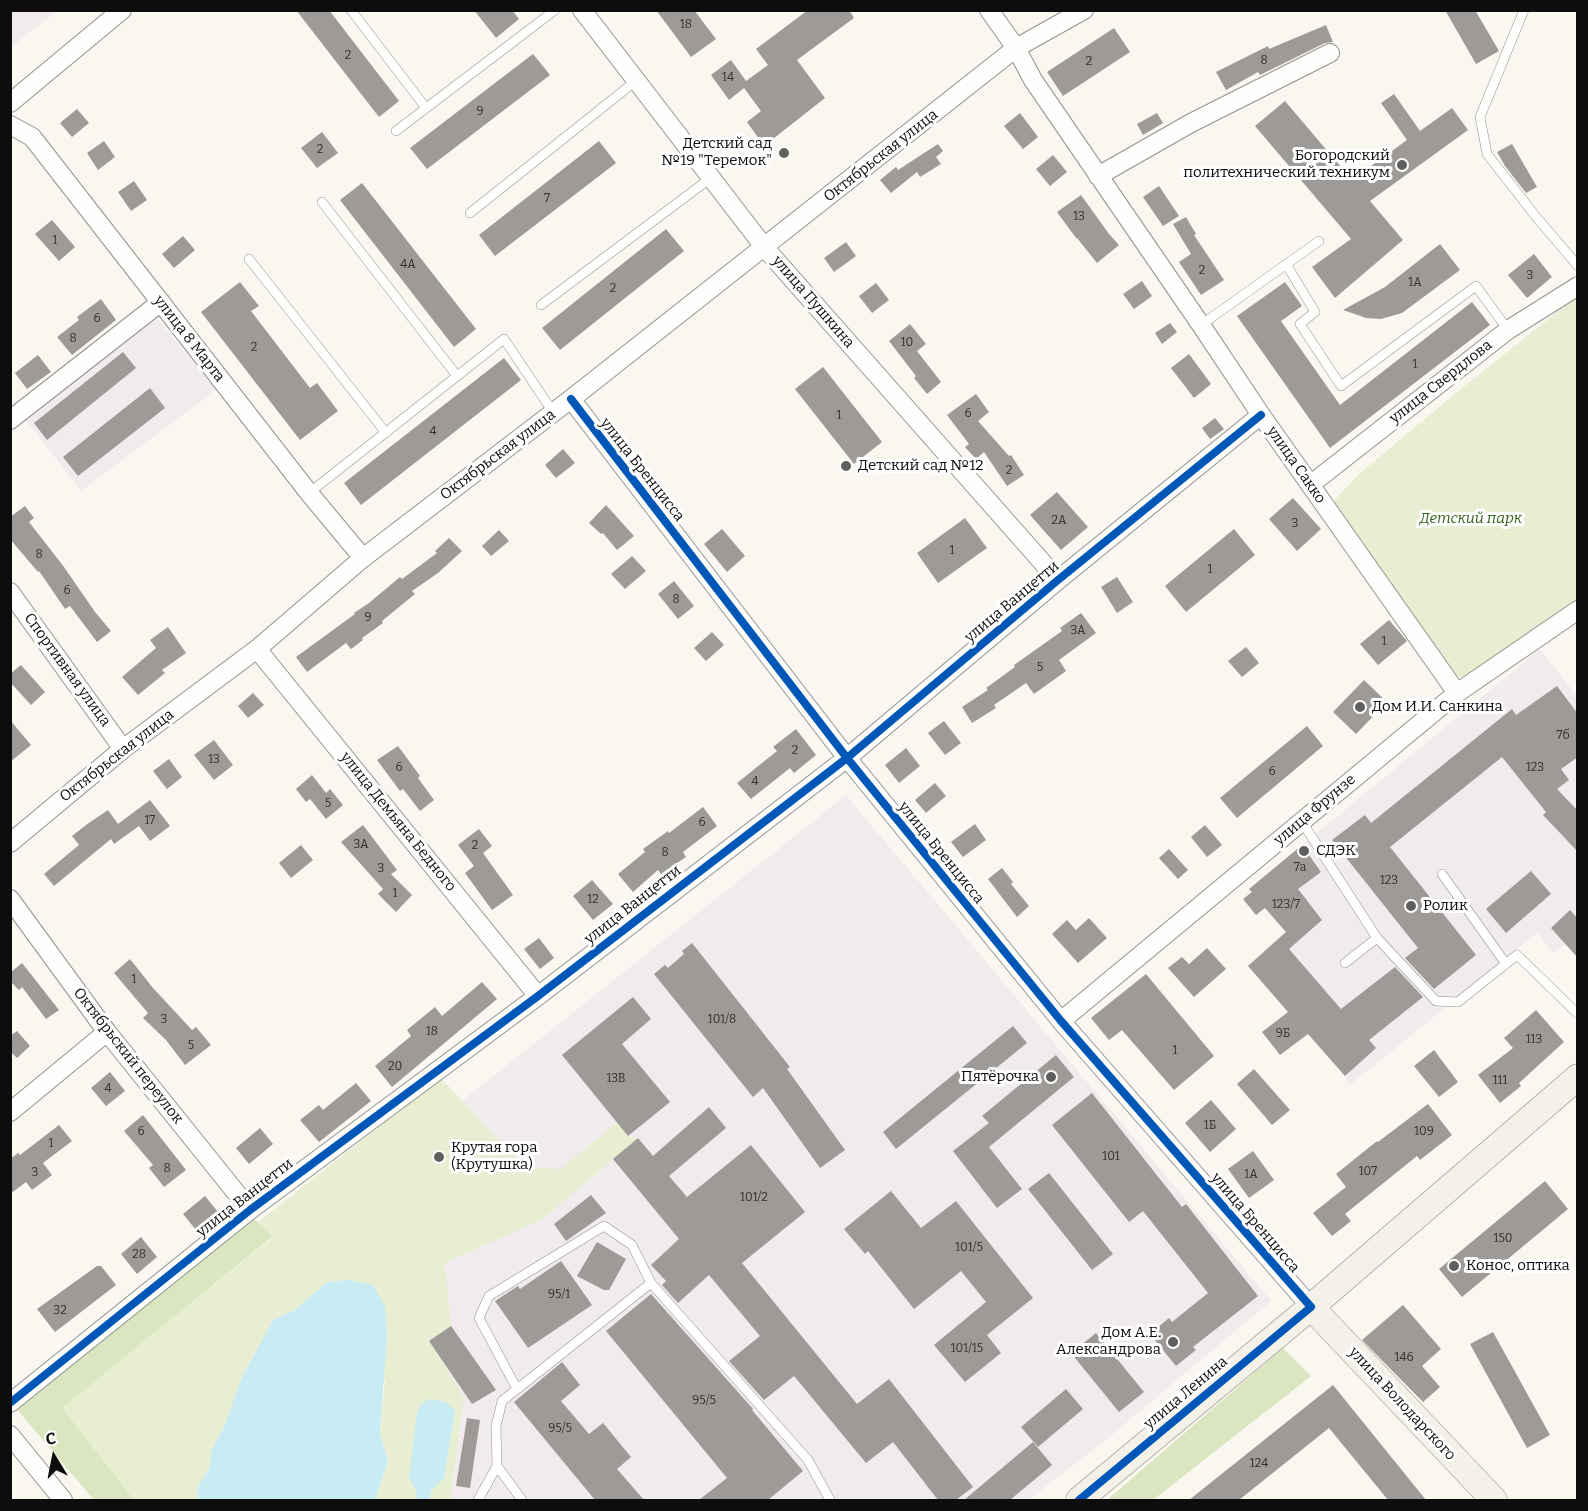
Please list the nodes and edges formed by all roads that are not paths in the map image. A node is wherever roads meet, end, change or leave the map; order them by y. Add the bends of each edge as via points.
1 (122, 10) edge
2 (351, 10) edge
3 (555, 10) edge
4 (582, 10) edge
5 (989, 10) edge
6 (1084, 10) edge
7 (1524, 10) edge
8 (1016, 48) junction
9 (1330, 53) dead end
10 (637, 80) junction
11 (10, 103) edge
12 (426, 108) junction
13 (10, 125) edge
14 (396, 131) dead end
15 (1098, 176) junction
16 (712, 177) junction
17 (322, 202) dead end
18 (470, 213) dead end
19 (1319, 241) dead end
20 (765, 248) junction
21 (249, 259) dead end
22 (1286, 264) junction
23 (1578, 266) edge
24 (1578, 286) edge
25 (160, 302) junction
26 (541, 305) dead end
27 (1201, 325) junction
28 (1508, 330) junction
29 (457, 376) junction
30 (571, 399) junction
31 (553, 412) junction
32 (1261, 415) junction
33 (10, 420) edge
34 (386, 432) junction
35 (1310, 485) junction
36 (309, 493) junction
37 (363, 558) junction
38 (1058, 580) junction
39 (10, 592) edge
40 (1578, 610) edge
41 (257, 649) junction
42 (1457, 693) junction
43 (123, 749) junction
44 (847, 758) junction
45 (1302, 822) junction
46 (10, 843) edge
47 (1442, 874) dead end
48 (10, 899) edge
49 (1377, 938) junction
50 (1345, 963) dead end
51 (1506, 963) junction
52 (538, 996) junction
53 (1578, 1014) edge
54 (1061, 1021) junction
55 (107, 1032) junction
56 (1578, 1077) edge
57 (10, 1112) edge
58 (250, 1210) junction
59 (651, 1283) junction
60 (1311, 1307) junction
61 (517, 1389) junction
62 (10, 1403) edge
63 (10, 1435) edge
64 (498, 1466) junction
65 (63, 1500) edge
66 (478, 1500) edge
67 (522, 1500) edge
68 (830, 1500) edge
69 (1079, 1500) edge
70 (1494, 1500) edge

1 - 11 street
2 - 12 lane
3 - 12 lane
4 - 10 street, улица Пушкина
5 - 8 street, улица Сакко
6 - 8 street, Октябрьская улица
7 - 23 lane via 1480,117 1487,154
8 - 15 street, улица Сакко
8 - 20 street, Октябрьская улица
9 - 15 street via 1191,123
10 - 16 street, улица Пушкина
10 - 18 lane
12 - 14 lane
13 - 25 street, улица 8 Марта via 32,137
15 - 27 street, улица Сакко
16 - 20 street, улица Пушкина
16 - 26 lane
17 - 29 lane
19 - 22 lane
20 - 30 street, Октябрьская улица
20 - 38 street, улица Пушкина
21 - 34 lane
22 - 27 lane
22 - 28 lane via 1315,312 1300,324 1341,386 1476,286
24 - 28 street, улица Свердлова
25 - 33 street
25 - 36 street, улица 8 Марта
27 - 32 street, улица Сакко
28 - 35 street, улица Свердлова
29 - 31 lane via 504,339
29 - 34 lane
30 - 31 street, Октябрьская улица
30 - 44 street, улица Бренцисса
31 - 37 street, Октябрьская улица
32 - 35 street, улица Сакко
32 - 38 street, улица Ванцетти
34 - 36 lane
35 - 42 street, улица Сакко
36 - 37 street, улица 8 Марта
37 - 41 street, Октябрьская улица
38 - 44 street, улица Ванцетти
39 - 43 street, Спортивная улица
40 - 42 street, улица Фрунзе
41 - 43 street, Октябрьская улица
41 - 52 street, улица Демьяна Бедного
42 - 45 street, улица Фрунзе
43 - 46 street, Октябрьская улица
44 - 52 street, улица Ванцетти
44 - 54 street, улица Бренцисса
45 - 49 lane
45 - 54 street, улица Фрунзе
47 - 51 lane
48 - 55 street, Октябрьский переулок
49 - 50 lane
49 - 51 lane via 1436,1001 1458,1002
51 - 53 lane via 1517,955
52 - 58 street, улица Ванцетти
54 - 60 street, улица Бренцисса
55 - 57 street
55 - 58 street, Октябрьский переулок
56 - 60 main road, улица Ленина
58 - 62 street, улица Ванцетти
59 - 61 lane
59 - 61 lane via 632,1245 604,1226 489,1296 479,1318
59 - 68 lane via 808,1460
60 - 69 main road, улица Ленина
60 - 70 main road, улица Володарского
61 - 64 lane via 502,1401 496,1426
63 - 65 street
64 - 66 lane
64 - 67 lane

